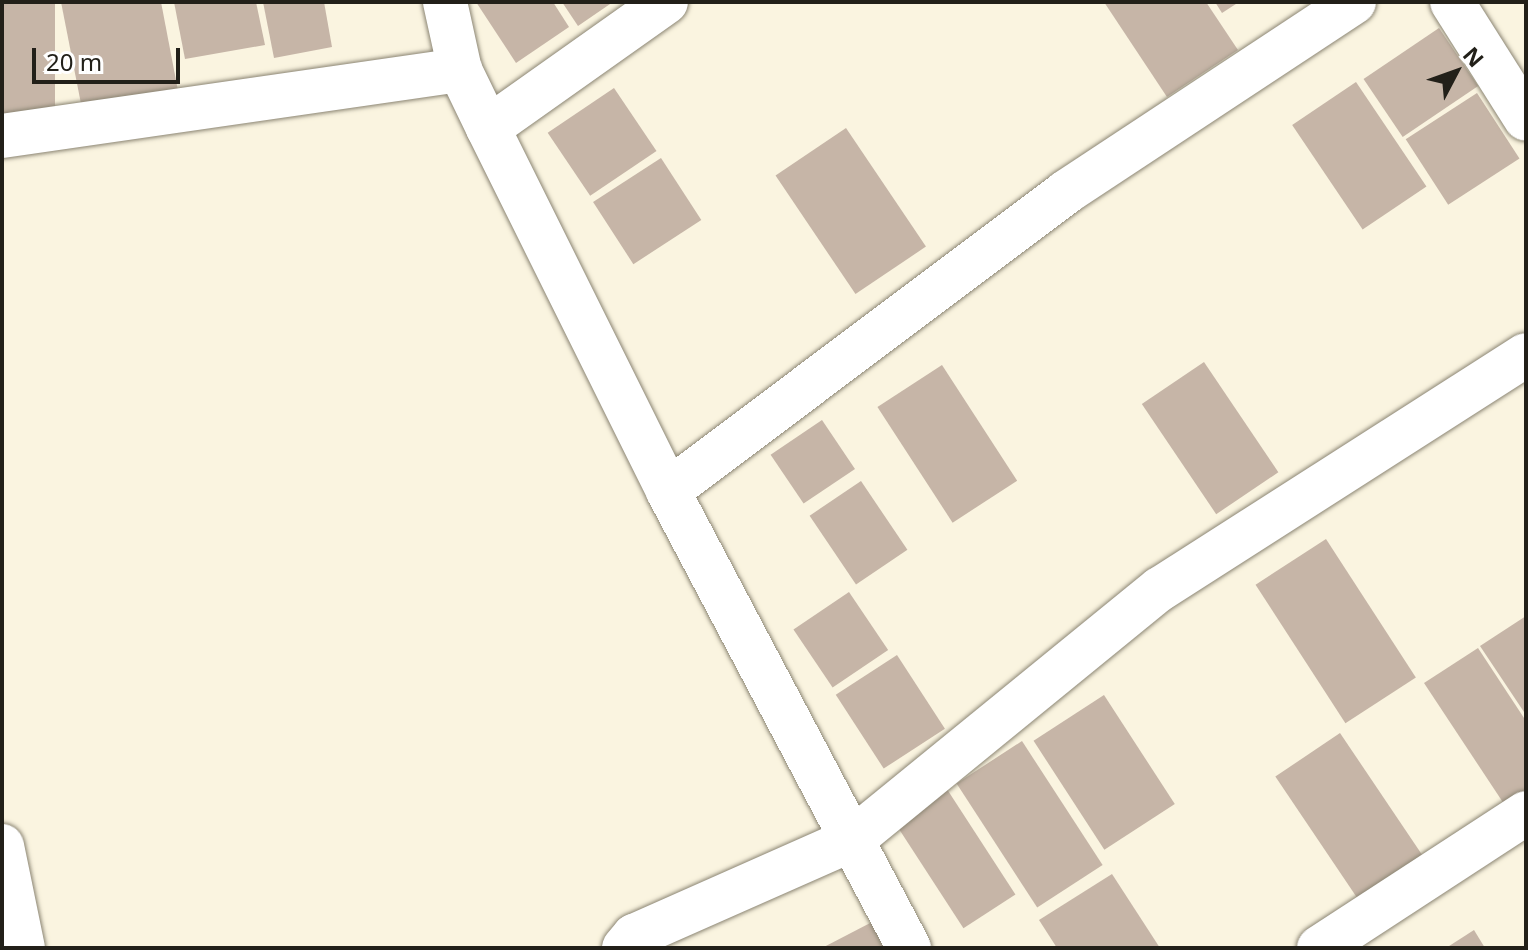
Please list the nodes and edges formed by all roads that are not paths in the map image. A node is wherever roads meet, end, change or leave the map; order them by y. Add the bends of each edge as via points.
1 (445, 2) edge
2 (666, 2) edge
3 (1354, 2) edge
4 (1452, 2) edge
5 (460, 70) junction
6 (1526, 119) edge
7 (488, 128) junction
8 (2, 136) edge
9 (1526, 355) edge
10 (668, 491) junction
11 (1526, 813) edge
12 (853, 839) junction
13 (2, 846) edge
14 (23, 948) edge
15 (624, 948) edge
16 (909, 948) edge
17 (1319, 948) edge

1 - 5 street
2 - 7 street
3 - 10 street via 1066,192
4 - 6 street
5 - 7 street
5 - 8 street
7 - 10 street
9 - 12 street via 1160,589
10 - 12 street
11 - 17 street
12 - 15 street via 634,936
12 - 16 street
13 - 14 street

